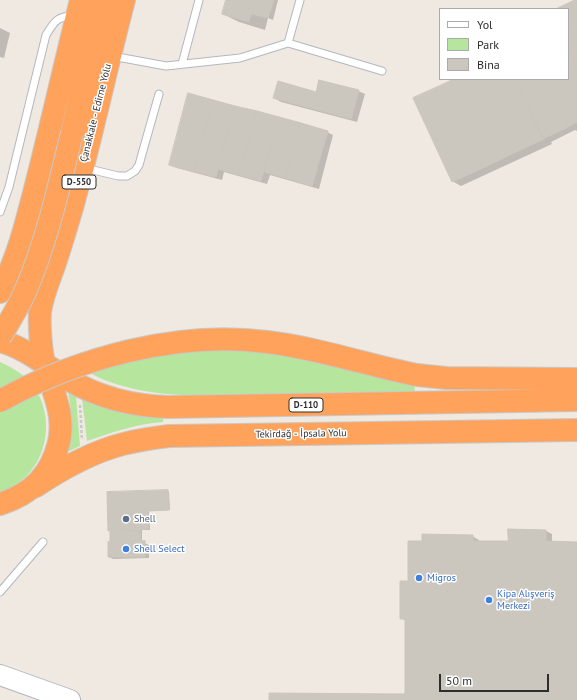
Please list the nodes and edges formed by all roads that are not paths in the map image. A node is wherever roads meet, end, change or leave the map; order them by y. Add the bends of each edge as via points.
1 (102, 0) edge
2 (124, 0) edge
3 (199, 0) edge
4 (300, 0) edge
5 (79, 8) edge
6 (288, 44) junction
7 (110, 55) junction
8 (182, 64) junction
9 (382, 71) dead end
10 (159, 94) dead end
11 (83, 168) junction
12 (0, 212) edge
13 (0, 292) edge
14 (0, 337) edge
15 (0, 341) edge
16 (44, 364) junction
17 (577, 379) edge
18 (577, 400) edge
19 (0, 401) edge
20 (577, 430) edge
21 (36, 486) junction
22 (2, 504) edge
23 (43, 542) dead end
24 (0, 592) edge
25 (0, 675) edge
26 (70, 700) edge

1 - 14 highway, D-550, bridge via 56,200 26,291
2 - 7 highway, Çanakkale - Edirne Yolu / D-550
3 - 8 lane
4 - 6 lane
5 - 12 lane via 60,17 52,24 46,35 9,188
5 - 13 highway via 28,215 15,259
6 - 8 lane via 240,58
6 - 9 lane
7 - 8 lane via 166,66
7 - 11 highway, Çanakkale - Edirne Yolu / D-550
10 - 11 lane via 135,170 127,176 118,176
11 - 16 highway, Çanakkale - Edirne Yolu / D-550 via 42,299 40,330
15 - 16 highway, D-110
16 - 18 highway, D-110 via 106,397 147,406
16 - 21 highway, D-550 via 58,402 61,428 54,457
17 - 19 highway, bridge via 446,378 417,375 305,348 266,342 238,339 188,340 127,351 39,382
20 - 21 highway, Tekirdağ - İpsala Yolu via 169,436 122,444 102,451 58,472
21 - 22 highway, Tekirdağ - İpsala Yolu
23 - 24 lane
25 - 26 street

